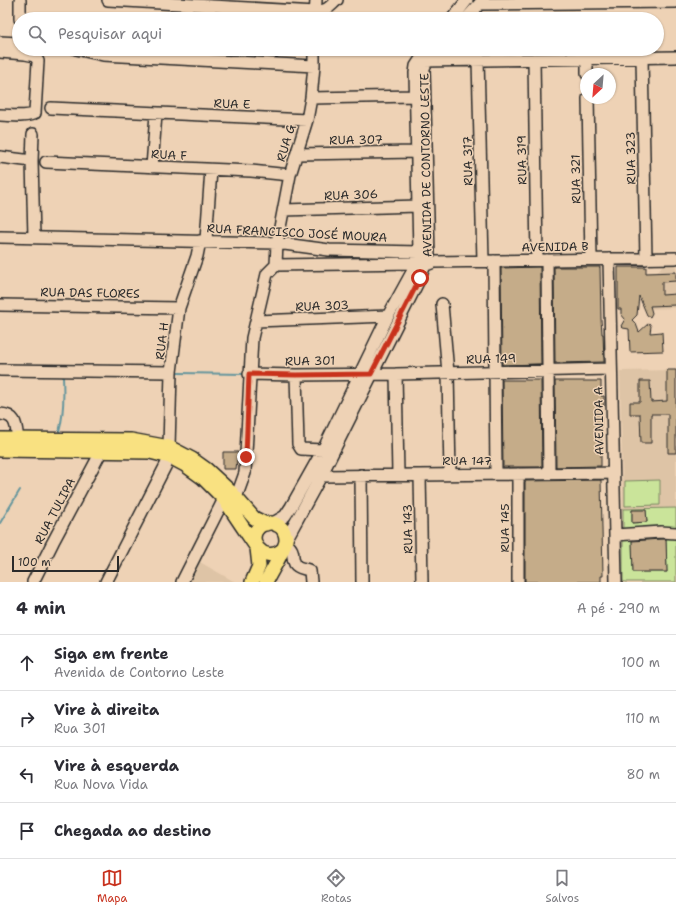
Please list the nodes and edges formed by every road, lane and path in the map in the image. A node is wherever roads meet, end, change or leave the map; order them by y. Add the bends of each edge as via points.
1 (20, 0) edge
2 (108, 0) edge
3 (316, 0) edge
4 (337, 0) edge
5 (467, 0) edge
6 (161, 2) edge
7 (481, 2) edge
8 (676, 2) edge
9 (20, 12) edge
10 (279, 12) edge
11 (315, 12) edge
12 (322, 12) edge
13 (458, 12) edge
14 (472, 12) edge
15 (0, 42) edge
16 (12, 43) edge
17 (0, 52) edge
18 (12, 52) edge
19 (35, 56) edge
20 (122, 56) edge
21 (314, 56) edge
22 (425, 56) edge
23 (429, 56) edge
24 (676, 57) edge
25 (587, 58) junction
26 (642, 58) junction
27 (534, 59) junction
28 (478, 60) junction
29 (423, 61) junction
30 (314, 66) junction
31 (587, 68) edge
32 (415, 96) junction
33 (311, 98) junction
34 (588, 104) edge
35 (51, 108) dead end
36 (156, 114) junction
37 (0, 115) edge
38 (307, 120) junction
39 (33, 134) dead end
40 (417, 152) junction
41 (297, 154) junction
42 (0, 157) edge
43 (32, 161) junction
44 (46, 162) dead end
45 (152, 167) junction
46 (211, 170) junction
47 (290, 175) junction
48 (418, 206) junction
49 (284, 210) junction
50 (0, 237) edge
51 (34, 237) junction
52 (203, 241) junction
53 (277, 243) junction
54 (676, 258) edge
55 (425, 259) junction
56 (591, 259) junction
57 (609, 259) junction
58 (646, 259) junction
59 (542, 260) junction
60 (488, 261) junction
61 (276, 265) junction
62 (442, 304) dead end
63 (0, 305) edge
64 (179, 308) junction
65 (388, 316) junction
66 (256, 321) junction
67 (611, 368) junction
68 (0, 370) edge
69 (548, 370) junction
70 (171, 372) junction
71 (494, 372) junction
72 (448, 373) junction
73 (249, 374) junction
74 (360, 374) junction
75 (371, 374) junction
76 (396, 374) junction
77 (296, 375) junction
78 (0, 414) edge
79 (0, 439) edge
80 (18, 440) junction
81 (0, 450) edge
82 (323, 450) junction
83 (101, 452) junction
84 (170, 452) junction
85 (549, 472) junction
86 (613, 473) junction
87 (450, 474) junction
88 (496, 474) junction
89 (518, 474) junction
90 (361, 475) junction
91 (398, 475) junction
92 (420, 475) junction
93 (321, 476) junction
94 (230, 499) junction
95 (270, 524) junction
96 (676, 533) edge
97 (615, 535) junction
98 (285, 544) junction
99 (256, 547) junction
100 (33, 582) edge
101 (106, 582) edge
102 (182, 582) edge
103 (252, 582) edge
104 (266, 582) edge
105 (311, 582) edge
106 (362, 582) edge
107 (422, 582) edge
108 (518, 582) edge
109 (616, 582) edge

1 - 9 street
2 - 6 street
3 - 11 street
4 - 12 street
5 - 13 street
6 - 10 street
7 - 8 street
7 - 14 street
15 - 16 street
17 - 18 street
19 - 37 street via 38,61 35,113
20 - 30 street
21 - 30 street, RUA G
22 - 29 street, AVENIDA DE CONTORNO LESTE
23 - 29 street, AVENIDA DE CONTORNO LESTE
24 - 26 street
25 - 26 street
25 - 27 street
25 - 31 street
26 - 58 street, RUA 323
27 - 28 street
27 - 59 street, RUA 319
28 - 29 street
28 - 60 street, RUA 317
29 - 32 street, AVENIDA DE CONTORNO LESTE via 416,66
29 - 55 street, AVENIDA DE CONTORNO LESTE
30 - 33 street, RUA G
32 - 33 street
32 - 40 street, AVENIDA DE CONTORNO LESTE
33 - 38 street, RUA G
34 - 56 street, RUA 321
35 - 36 street, RUA E
36 - 38 street, RUA E
36 - 45 street
38 - 41 street, RUA G
39 - 43 street
40 - 41 street, RUA 307
40 - 48 street, AVENIDA DE CONTORNO LESTE
41 - 47 street, RUA G
42 - 43 street
43 - 51 street
44 - 45 street, RUA F
45 - 46 street, RUA F
46 - 47 street, RUA F
46 - 52 street, RUA H
47 - 49 street, RUA G
48 - 49 street, RUA 306
48 - 55 street, AVENIDA DE CONTORNO LESTE
49 - 53 street, RUA G
50 - 51 street, RUA FRANCISCO JOSÉ MOURA
51 - 52 street, RUA FRANCISCO JOSÉ MOURA
52 - 53 street, RUA FRANCISCO JOSÉ MOURA
52 - 64 street, RUA H
53 - 55 street, RUA FRANCISCO JOSÉ MOURA
53 - 61 street, RUA G
54 - 58 street, AVENIDA B
55 - 60 street, AVENIDA B
55 - 61 street
55 - 65 street, AVENIDA DE CONTORNO LESTE
55 - 75 street, AVENIDA DE CONTORNO LESTE via 415,290
56 - 57 street, AVENIDA B
56 - 59 street, AVENIDA B
57 - 58 street, AVENIDA B
57 - 67 street, AVENIDA A
59 - 60 street, AVENIDA B
59 - 69 street, RUA 319
60 - 71 street, RUA 317
61 - 66 street via 267,274
62 - 72 street
63 - 64 street, RUA DAS FLORES
64 - 70 street, RUA H
65 - 66 street, RUA 303
65 - 74 street, AVENIDA DE CONTORNO LESTE
66 - 73 street
67 - 69 street, RUA 149
67 - 86 street, AVENIDA A
68 - 70 street
69 - 71 street, RUA 149
69 - 85 street, RUA 319
70 - 84 street, RUA H
71 - 72 street, RUA 149
71 - 88 street, RUA 317
72 - 76 street, RUA 149
72 - 87 street
73 - 77 street, RUA 301
73 - 94 street via 245,473
74 - 75 street, RUA 301
74 - 77 street, RUA 301
74 - 82 street, AVENIDA DE CONTORNO LESTE
75 - 76 street, RUA 149
75 - 93 street, AVENIDA DE CONTORNO LESTE
76 - 91 street
77 - 82 street via 298,444 301,449
78 - 80 street via 13,418
79 - 80 main road
80 - 84 main road via 131,440
81 - 83 main road
82 - 95 street, AVENIDA DE CONTORNO LESTE via 285,516
83 - 84 main road
83 - 100 street, RUA TULIPA
84 - 94 main road via 182,453 197,462 220,482
84 - 101 street
85 - 86 street, RUA 147
85 - 89 street, RUA 147
86 - 97 street, AVENIDA A
87 - 88 street, RUA 147
87 - 92 street, RUA 147
88 - 89 street, RUA 147
89 - 108 street, RUA 145
90 - 91 street, RUA 147
90 - 93 street, RUA 147
90 - 106 street
91 - 92 street, RUA 147
92 - 107 street, RUA 143
93 - 98 street, AVENIDA DE CONTORNO LESTE
94 - 95 main road via 254,518
94 - 99 main road via 242,526
94 - 102 street
95 - 98 main road via 277,524 282,529 286,536
95 - 99 main road via 261,526 255,534
96 - 97 street
97 - 109 street, AVENIDA A
98 - 99 main road via 280,552 272,555
98 - 104 main road, AVENIDA DE CONTORNO LESTE
98 - 105 street via 292,549 295,564 310,571
99 - 103 main road via 259,566

